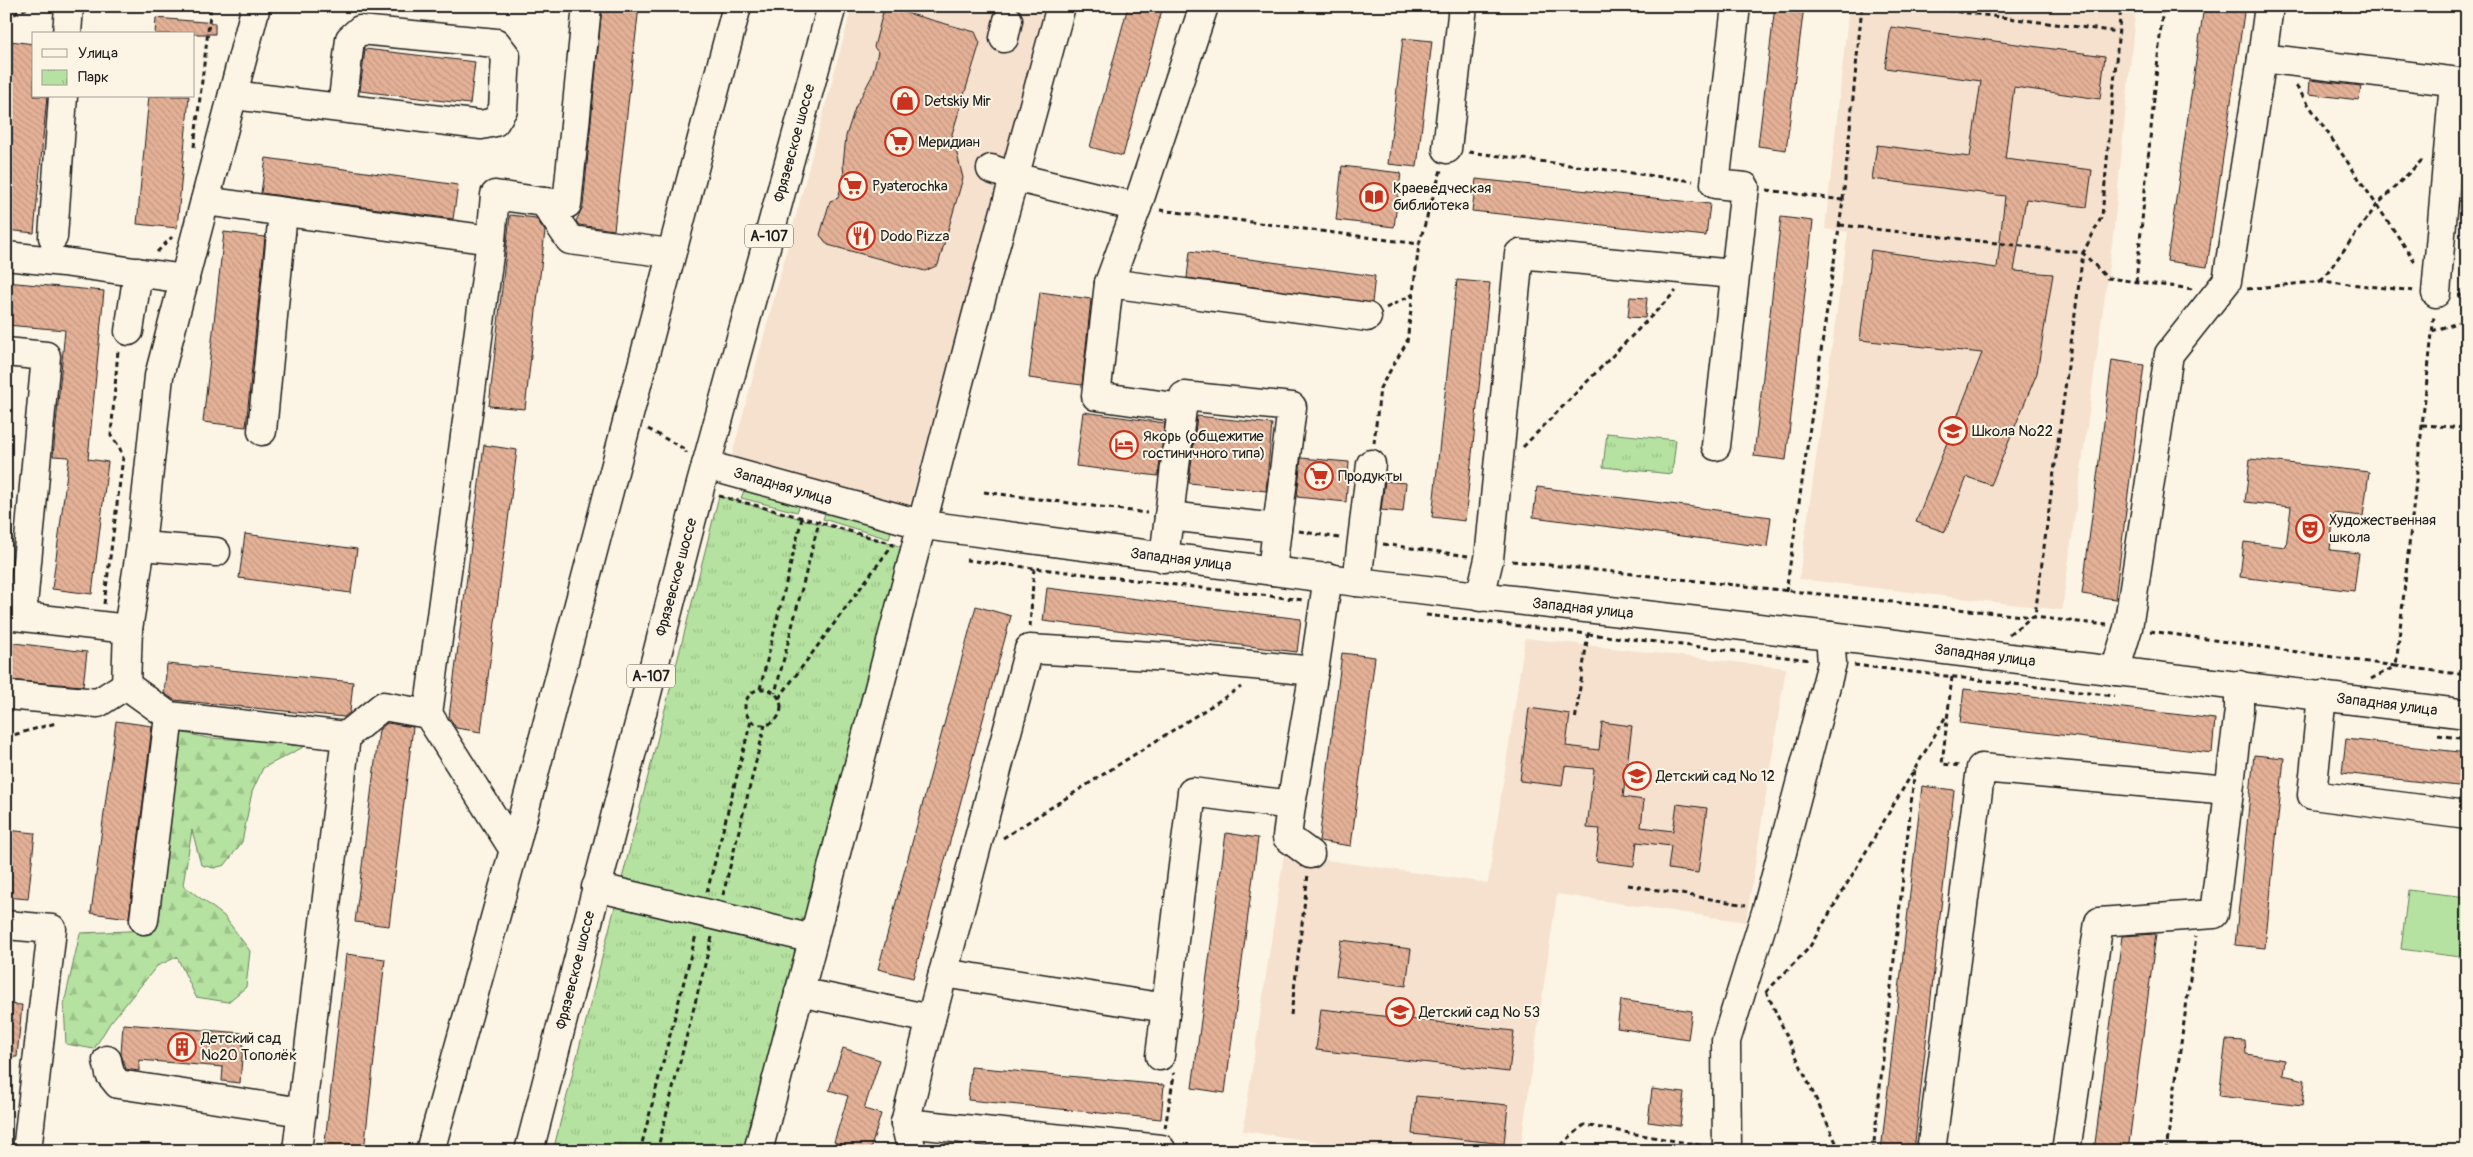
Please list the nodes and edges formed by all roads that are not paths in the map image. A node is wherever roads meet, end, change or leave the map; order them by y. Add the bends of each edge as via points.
1 (69, 6) edge
2 (256, 6) edge
3 (587, 6) edge
4 (737, 6) edge
5 (832, 6) edge
6 (1061, 6) edge
7 (1204, 6) edge
8 (1463, 6) edge
9 (1736, 6) edge
10 (2269, 6) edge
11 (67, 32) edge
12 (2271, 59) junction
13 (2460, 82) edge
14 (233, 95) junction
15 (63, 98) edge
16 (342, 108) junction
17 (2456, 122) edge
18 (1447, 149) road end
19 (1003, 173) junction
20 (205, 201) junction
21 (544, 202) junction
22 (1137, 207) junction
23 (283, 212) junction
24 (53, 237) dead end
25 (491, 240) junction
26 (670, 253) junction
27 (6, 256) edge
28 (138, 272) junction
29 (1734, 274) junction
30 (185, 279) junction
31 (1109, 283) junction
32 (2436, 293) road end
33 (1367, 317) road end
34 (129, 330) road end
35 (6, 352) edge
36 (1182, 408) junction
37 (262, 431) dead end
38 (1716, 446) dead end
39 (696, 462) junction
40 (1371, 464) road end
41 (1169, 516) junction
42 (924, 525) junction
43 (1277, 528) junction
44 (141, 546) junction
45 (216, 552) dead end
46 (1164, 558) junction
47 (1272, 570) junction
48 (1328, 578) junction
49 (1357, 582) junction
50 (1480, 597) junction
51 (14, 616) edge
52 (128, 629) junction
53 (1831, 650) junction
54 (1314, 671) junction
55 (2115, 671) junction
56 (126, 685) junction
57 (2239, 685) junction
58 (6, 695) edge
59 (2330, 696) junction
60 (428, 714) junction
61 (2467, 714) edge
62 (169, 716) junction
63 (346, 736) junction
64 (2230, 790) junction
65 (1292, 804) junction
66 (2467, 815) edge
67 (514, 850) junction
68 (1310, 854) road end
69 (596, 887) junction
70 (144, 920) dead end
71 (6, 925) edge
72 (813, 939) junction
73 (943, 973) junction
74 (799, 992) junction
75 (1166, 1008) junction
76 (931, 1019) junction
77 (1160, 1056) road end
78 (107, 1060) dead end
79 (302, 1112) junction
80 (906, 1123) junction
81 (1161, 1149) road end
82 (1726, 1150) edge
83 (27, 1151) edge
84 (297, 1151) edge
85 (430, 1151) edge
86 (529, 1151) edge
87 (758, 1151) edge
88 (912, 1151) edge
89 (1931, 1151) edge
90 (2066, 1151) edge

1 - 11 main road
2 - 14 main road
3 - 21 main road via 567,204
4 - 26 main road
5 - 39 main road, Фрязевское шоссе / А-107
6 - 19 main road
7 - 22 main road
8 - 18 main road
9 - 29 main road via 1715,184 1745,187
10 - 12 main road
12 - 13 main road
12 - 55 main road via 2227,281 2168,354 2128,628
13 - 17 main road
14 - 16 main road
14 - 20 main road
15 - 24 main road
16 - 16 main road via 482,125 495,122 503,109 506,56 496,43 360,30 350,39
17 - 32 main road
19 - 22 main road
19 - 42 main road
20 - 23 main road
20 - 30 main road
21 - 25 main road via 495,195
21 - 26 main road via 570,240
22 - 31 main road
23 - 25 main road
23 - 37 main road
25 - 60 main road
26 - 67 main road
27 - 28 main road
28 - 30 main road
28 - 34 main road
29 - 38 main road
29 - 50 main road via 1519,254 1489,559
30 - 44 main road via 159,376
31 - 33 main road
31 - 36 main road via 1096,396
35 - 51 main road via 46,356
36 - 41 main road
36 - 43 main road via 1184,396 1292,407
39 - 42 main road, Западная улица
39 - 69 main road, Фрязевское шоссе / А-107
40 - 49 main road
41 - 43 main road
41 - 46 main road
42 - 46 main road, Западная улица
42 - 72 main road
43 - 47 main road
44 - 45 main road
44 - 52 main road
46 - 47 main road, Западная улица
47 - 48 main road, Западная улица
48 - 49 main road, Западная улица
48 - 54 main road
49 - 50 main road, Западная улица
50 - 53 main road, Западная улица
51 - 52 main road
52 - 56 main road
53 - 55 main road, Западная улица
53 - 82 main road via 1767,909 1726,1041
54 - 65 main road
54 - 73 main road via 1170,657 1029,649
55 - 57 main road, Западная улица
56 - 58 main road via 98,703
56 - 62 main road
57 - 59 main road, Западная улица
57 - 64 main road
59 - 61 main road, Западная улица
59 - 66 main road via 2312,795
60 - 63 main road via 383,706
60 - 67 main road
62 - 63 main road
62 - 70 main road
63 - 79 main road
64 - 89 main road via 1981,768
64 - 90 main road via 2214,914 2099,922
65 - 68 main road via 1287,836
65 - 75 main road via 1192,792
67 - 85 main road
69 - 72 main road
69 - 86 main road, Фрязевское шоссе / А-107
71 - 83 main road via 52,930
72 - 74 main road
73 - 75 main road
73 - 76 main road
74 - 76 main road
74 - 87 main road
75 - 77 main road
76 - 80 main road
78 - 79 main road via 110,1074 118,1084
79 - 84 main road
80 - 81 main road
80 - 88 main road

